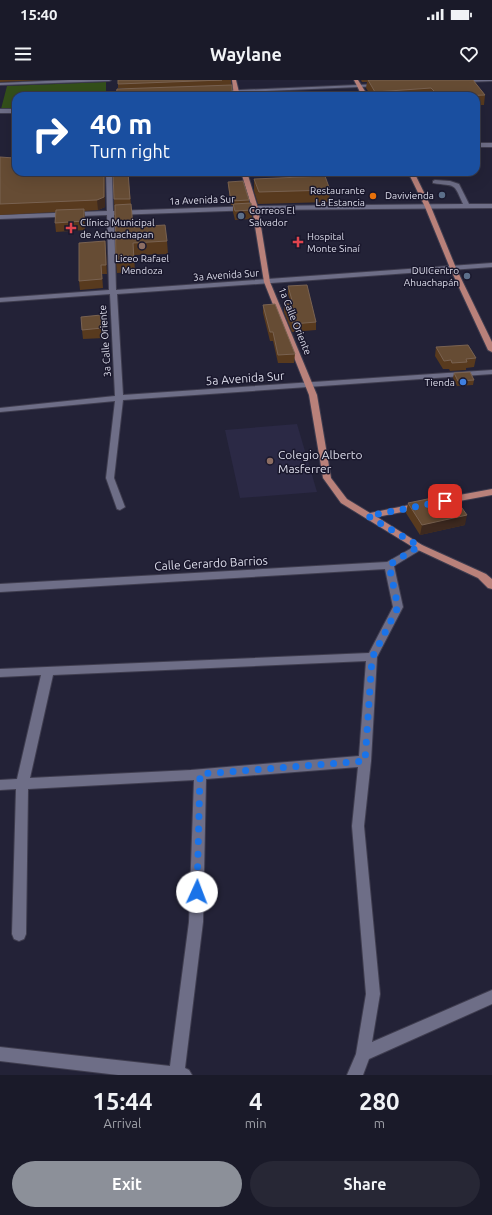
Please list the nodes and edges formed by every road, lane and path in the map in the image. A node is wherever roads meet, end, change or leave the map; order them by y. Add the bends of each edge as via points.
1 (109, 80) edge
2 (234, 80) edge
3 (356, 80) edge
4 (490, 80) edge
5 (460, 81) edge
6 (0, 84) edge
7 (390, 84) edge
8 (359, 86) junction
9 (110, 92) edge
10 (237, 92) edge
11 (254, 92) edge
12 (363, 92) edge
13 (12, 110) edge
14 (0, 111) edge
15 (480, 145) edge
16 (492, 145) edge
17 (109, 176) edge
18 (245, 176) edge
19 (413, 176) edge
20 (435, 182) dead end
21 (467, 206) junction
22 (492, 206) edge
23 (428, 207) junction
24 (255, 208) junction
25 (110, 213) junction
26 (0, 217) edge
27 (492, 265) edge
28 (453, 268) junction
29 (267, 282) junction
30 (113, 292) junction
31 (0, 300) edge
32 (492, 350) edge
33 (492, 372) edge
34 (310, 386) junction
35 (119, 398) junction
36 (0, 410) edge
37 (492, 492) edge
38 (120, 507) dead end
39 (368, 516) junction
40 (419, 546) junction
41 (389, 565) junction
42 (492, 585) edge
43 (0, 588) edge
44 (372, 658) junction
45 (48, 671) junction
46 (0, 674) edge
47 (365, 761) junction
48 (200, 774) junction
49 (22, 784) junction
50 (0, 785) edge
51 (19, 934) dead end
52 (492, 997) edge
53 (0, 1054) edge
54 (363, 1054) junction
55 (180, 1074) edge
56 (355, 1075) edge

1 - 6 street
1 - 9 street
2 - 10 main road
3 - 8 main road
4 - 5 street
7 - 8 street
8 - 11 street
8 - 12 main road
13 - 14 street
15 - 16 street
17 - 25 street, 3a Calle Oriente
18 - 24 main road, 1a Calle Oriente
19 - 23 main road
20 - 21 street via 452,181 456,184
21 - 22 street, 1a Avenida Sur
21 - 23 street, 1a Avenida Sur
23 - 24 street, 1a Avenida Sur
23 - 28 main road
24 - 25 street, 1a Avenida Sur
24 - 29 main road, 1a Calle Oriente
25 - 26 street, 1a Avenida Sur
25 - 30 street, 3a Calle Oriente
27 - 28 street, 3a Avenida Sur
28 - 29 street, 3a Avenida Sur
28 - 32 main road
29 - 30 street, 3a Avenida Sur
29 - 34 main road, 1a Calle Oriente
30 - 31 street, 3a Avenida Sur
30 - 35 street, 3a Calle Oriente
33 - 34 street, 5a Avenida Sur
34 - 35 street, 5a Avenida Sur
34 - 39 main road, 1a Calle Oriente via 326,478 344,501
35 - 36 street, 5a Avenida Sur
35 - 38 street, 3a Calle Oriente via 110,478
37 - 39 main road
39 - 40 main road
40 - 41 street, Calle Gerardo Barrios
40 - 42 main road via 482,576
41 - 43 street, Calle Gerardo Barrios
41 - 44 street via 398,607
44 - 45 street
44 - 47 street
45 - 46 street
45 - 49 street
47 - 48 street
47 - 54 street via 358,826 373,994
48 - 49 street
48 - 55 street via 196,922
49 - 50 street
49 - 51 street
52 - 54 street
53 - 55 street
54 - 56 street

